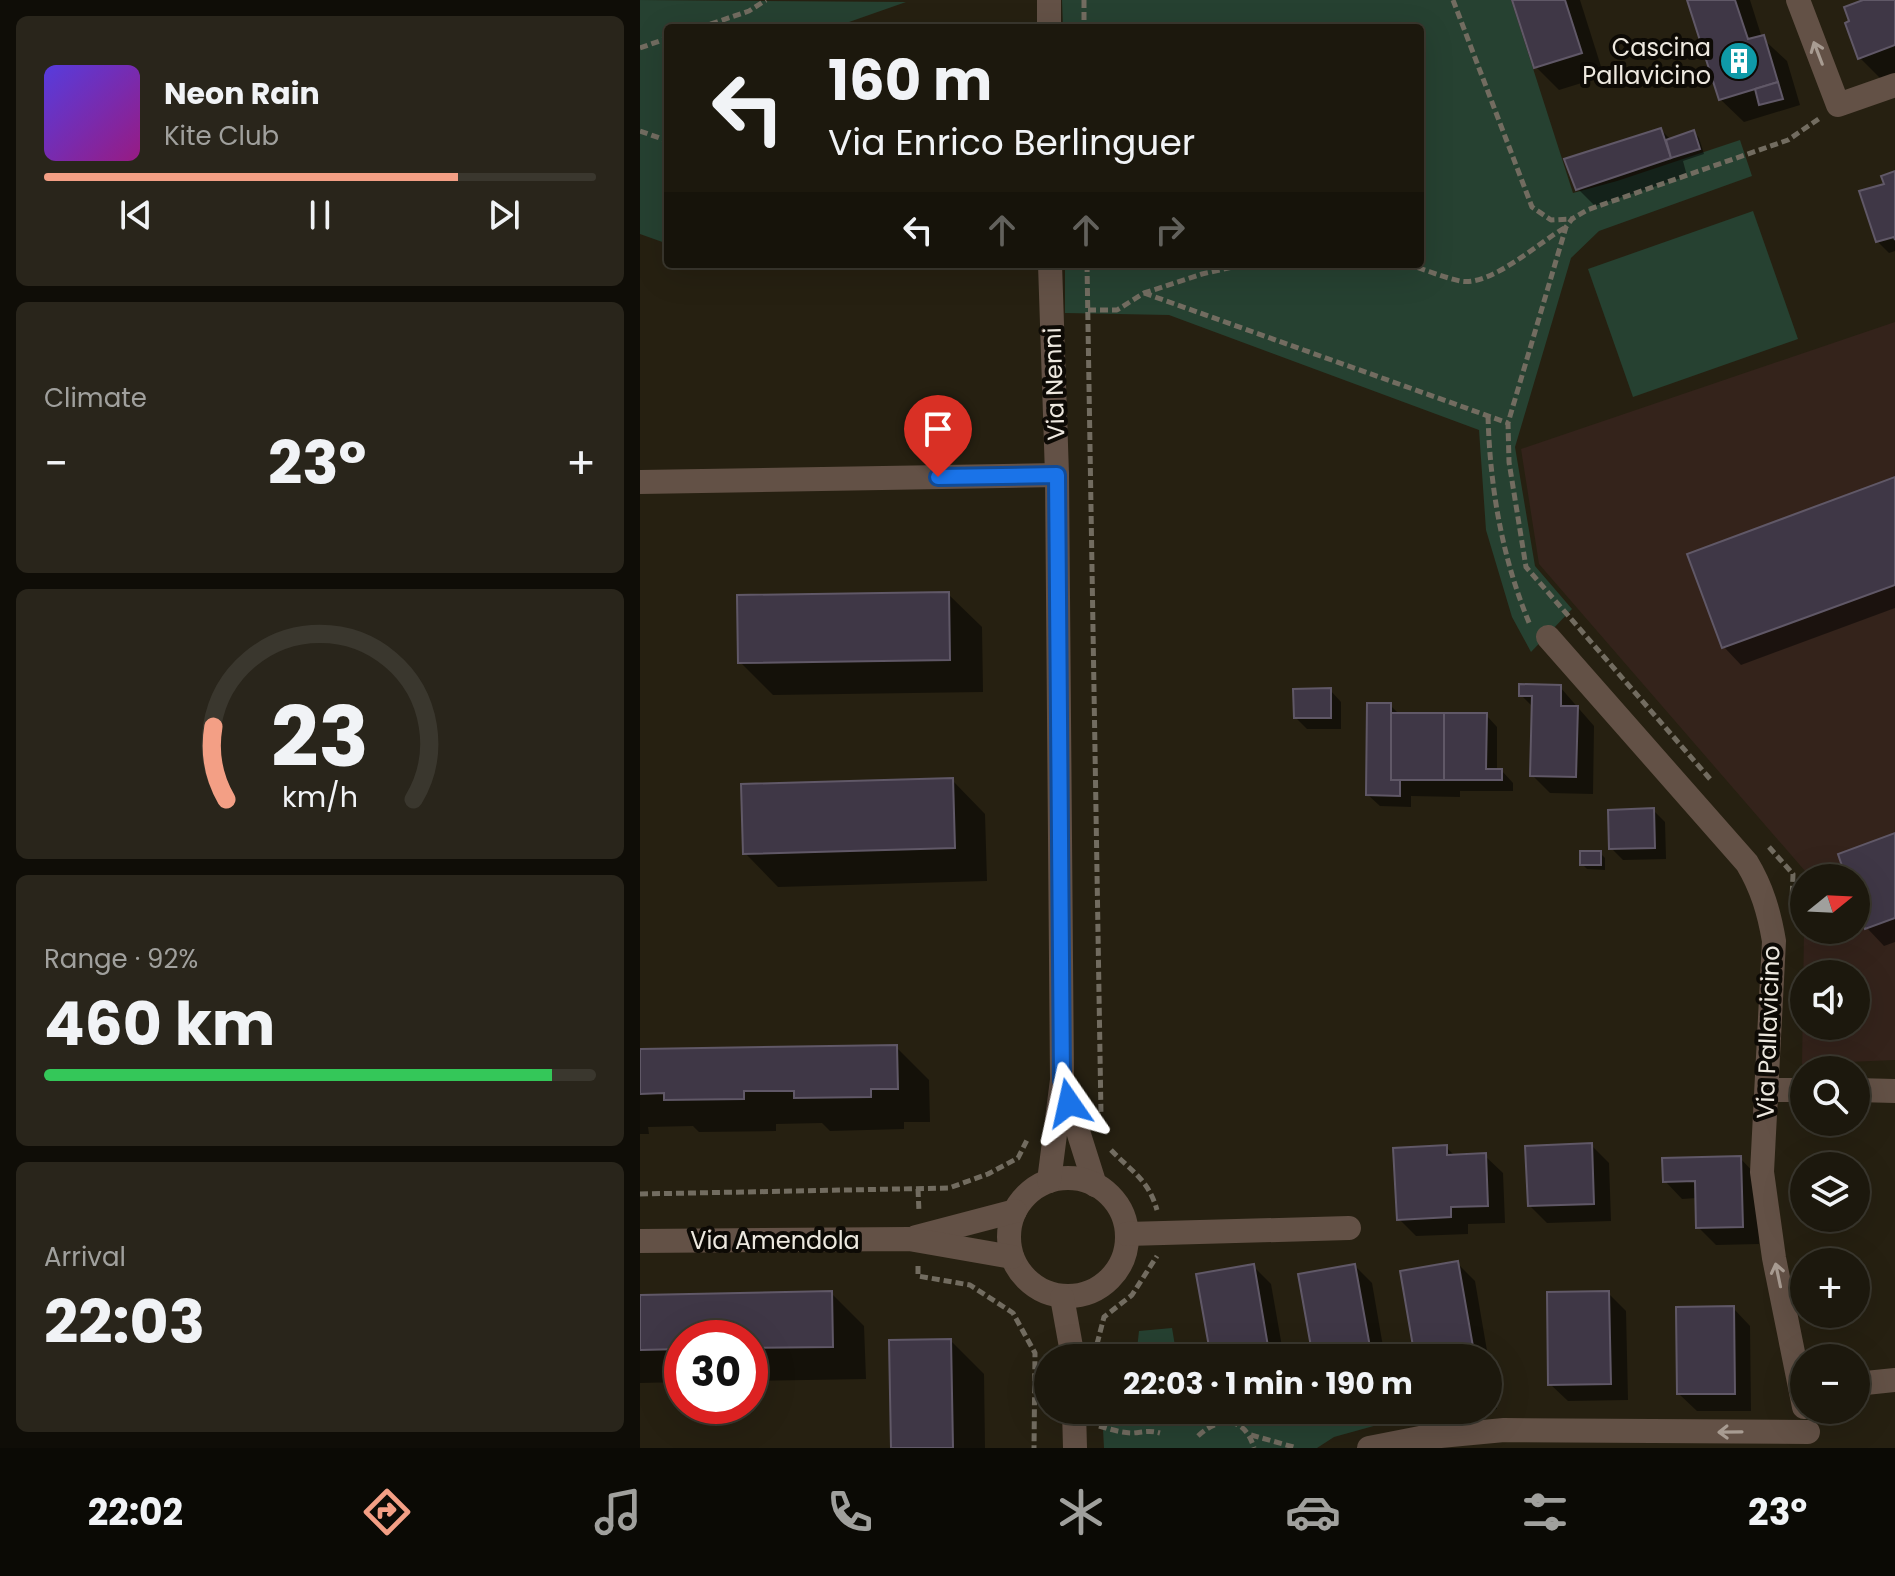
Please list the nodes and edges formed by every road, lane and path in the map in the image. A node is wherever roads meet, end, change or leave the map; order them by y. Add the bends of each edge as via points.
1 (766, 0) edge
2 (1049, 0) edge
3 (1084, 0) edge
4 (1453, 0) edge
5 (1798, 0) edge
6 (711, 24) edge
7 (1049, 24) edge
8 (1084, 24) edge
9 (664, 39) edge
10 (640, 48) edge
11 (1895, 85) edge
12 (1838, 105) junction
13 (640, 131) edge
14 (664, 140) edge
15 (1572, 219) junction
16 (1566, 227) junction
17 (1050, 268) edge
18 (1087, 268) edge
19 (1228, 268) edge
20 (1419, 268) edge
21 (1144, 293) junction
22 (1088, 310) junction
23 (1488, 416) junction
24 (1508, 423) junction
25 (1509, 462) dead end
26 (1057, 475) junction
27 (640, 482) edge
28 (1548, 637) joint
29 (1767, 1090) junction
30 (1790, 1090) edge
31 (1870, 1090) edge
32 (1895, 1091) edge
33 (1078, 1127) junction
34 (1105, 1143) dead end
35 (1049, 1181) junction
36 (1095, 1185) junction
37 (918, 1189) junction
38 (640, 1194) edge
39 (1015, 1211) junction
40 (1349, 1228) dead end
41 (1127, 1234) junction
42 (1158, 1235) junction
43 (915, 1239) junction
44 (640, 1241) edge
45 (1012, 1257) junction
46 (1074, 1296) junction
47 (1080, 1344) edge
48 (1087, 1344) edge
49 (1792, 1344) edge
50 (1895, 1380) edge
51 (1870, 1383) edge
52 (1790, 1413) edge
53 (1074, 1424) edge
54 (1101, 1424) edge
55 (1160, 1433) dead end
56 (1250, 1435) junction
57 (1198, 1436) dead end
58 (1034, 1448) edge
59 (1075, 1448) edge
60 (1254, 1448) edge
61 (1297, 1448) edge
62 (1369, 1448) edge

1 - 6 path
2 - 7 street
3 - 8 path
4 - 15 path via 1532,207 1551,220
12 -> 5 street
9 - 10 path
11 - 12 street
12 - 15 path via 1788,140
13 - 14 path
15 - 16 path
16 - 20 path via 1479,280 1463,282
16 - 24 path
17 - 26 street, Via Nenni
18 - 22 path
19 - 21 path
21 - 22 path via 1117,310
21 - 23 path
22 - 33 path
23 - 24 path
23 - 28 path via 1493,500 1516,592 1533,633
24 - 25 path
26 - 27 street
26 - 33 street, Via Nenni via 1062,1080
28 - 29 street, Via Pallavicino via 1747,863 1759,884 1774,941
29 - 30 street
49 -> 29 street, Via Pallavicino via 1762,1172
31 - 32 street
33 - 35 street, Via Nenni
33 - 36 street, Via Nenni
33 - 37 path via 1033,1128 1018,1158 988,1174 949,1188
34 - 42 path via 1151,1193
35 - 36 street via 1073,1178
35 - 39 street via 1032,1190
36 - 41 street via 1114,1199
37 - 38 path
37 - 43 path
39 - 43 street, Via Amendola
39 - 45 street via 1009,1234
40 - 42 street
41 - 42 street
41 - 46 street via 1121,1265 1105,1285
42 - 48 path via 1158,1255 1132,1295 1104,1317
43 - 44 street, Via Amendola
43 - 45 street, Via Amendola
43 - 58 path via 918,1276 970,1285 1013,1313 1035,1353
45 - 46 street via 1024,1278 1041,1291
46 - 47 street
50 - 51 street
52 -> 62 street via 1504,1430
53 - 59 street
54 - 55 path via 1120,1431
56 - 57 path via 1236,1423 1219,1422
56 - 60 path
56 - 61 path

